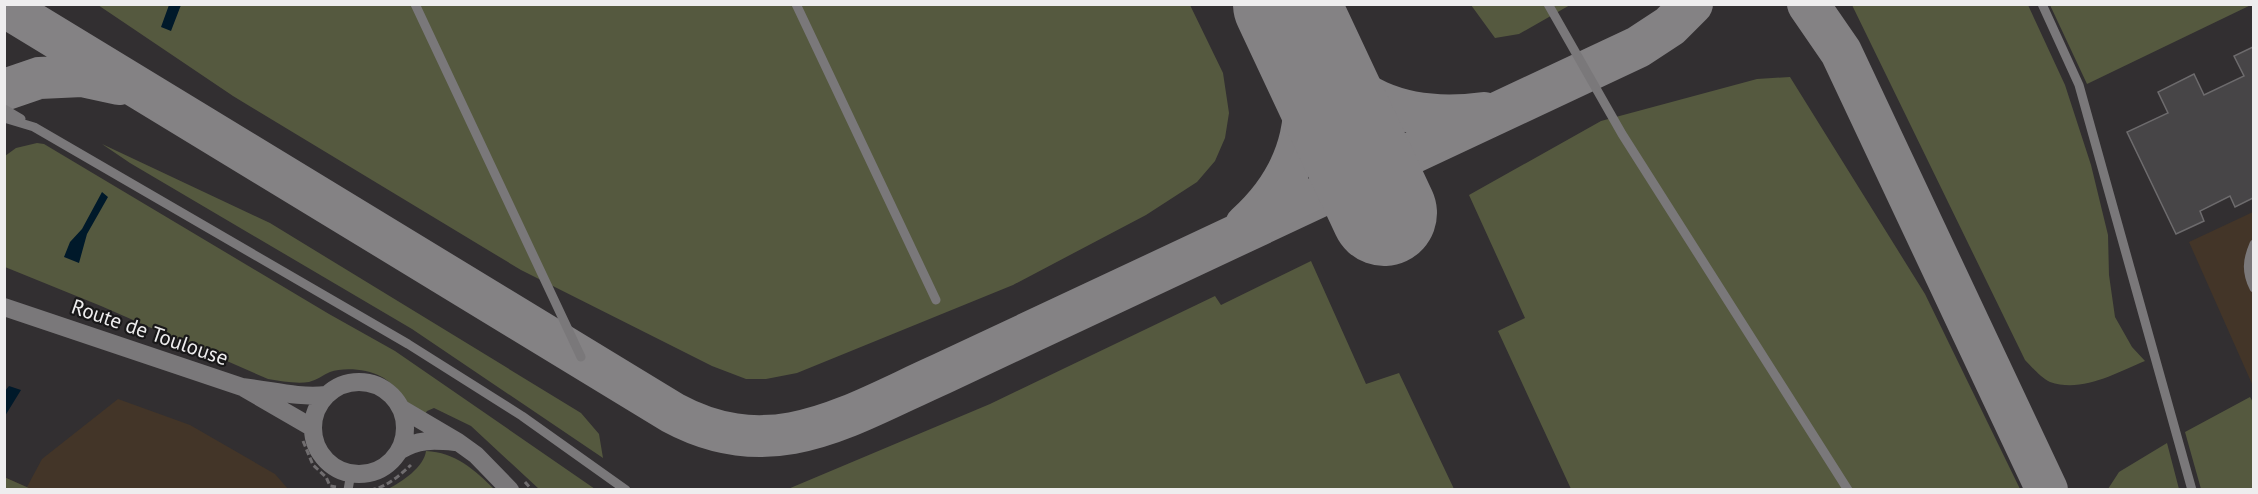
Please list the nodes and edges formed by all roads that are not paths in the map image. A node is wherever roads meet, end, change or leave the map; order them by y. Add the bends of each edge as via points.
1 (415, 4) edge
2 (796, 4) edge
3 (1548, 4) edge
4 (2042, 4) edge
5 (4, 109) edge
6 (4, 118) edge
7 (34, 127) junction
8 (2253, 244) edge
9 (2253, 288) edge
10 (936, 300) dead end
11 (4, 306) edge
12 (581, 357) dead end
13 (242, 387) junction
14 (326, 395) junction
15 (402, 409) junction
16 (307, 432) junction
17 (458, 442) junction
18 (399, 451) junction
19 (349, 483) edge
20 (510, 489) edge
21 (626, 489) edge
22 (1848, 489) edge
23 (2192, 489) edge

1 - 12 lane
2 - 10 lane
3 - 22 lane via 1622,134
4 - 23 lane via 2079,85
5 - 7 lane
6 - 7 lane
7 - 21 lane via 408,344 522,416
8 - 9 lane via 2247,262
11 - 13 main road, Route de Toulouse
13 - 14 main road, Route de Toulouse via 297,397
13 - 16 main road, Route de Toulouse
14 - 15 main road via 348,383 374,384 395,398
14 - 16 main road
15 - 17 main road
15 - 18 main road via 405,430
16 - 19 main road
17 - 18 main road via 423,440
17 - 20 main road
18 - 19 main road via 379,470

